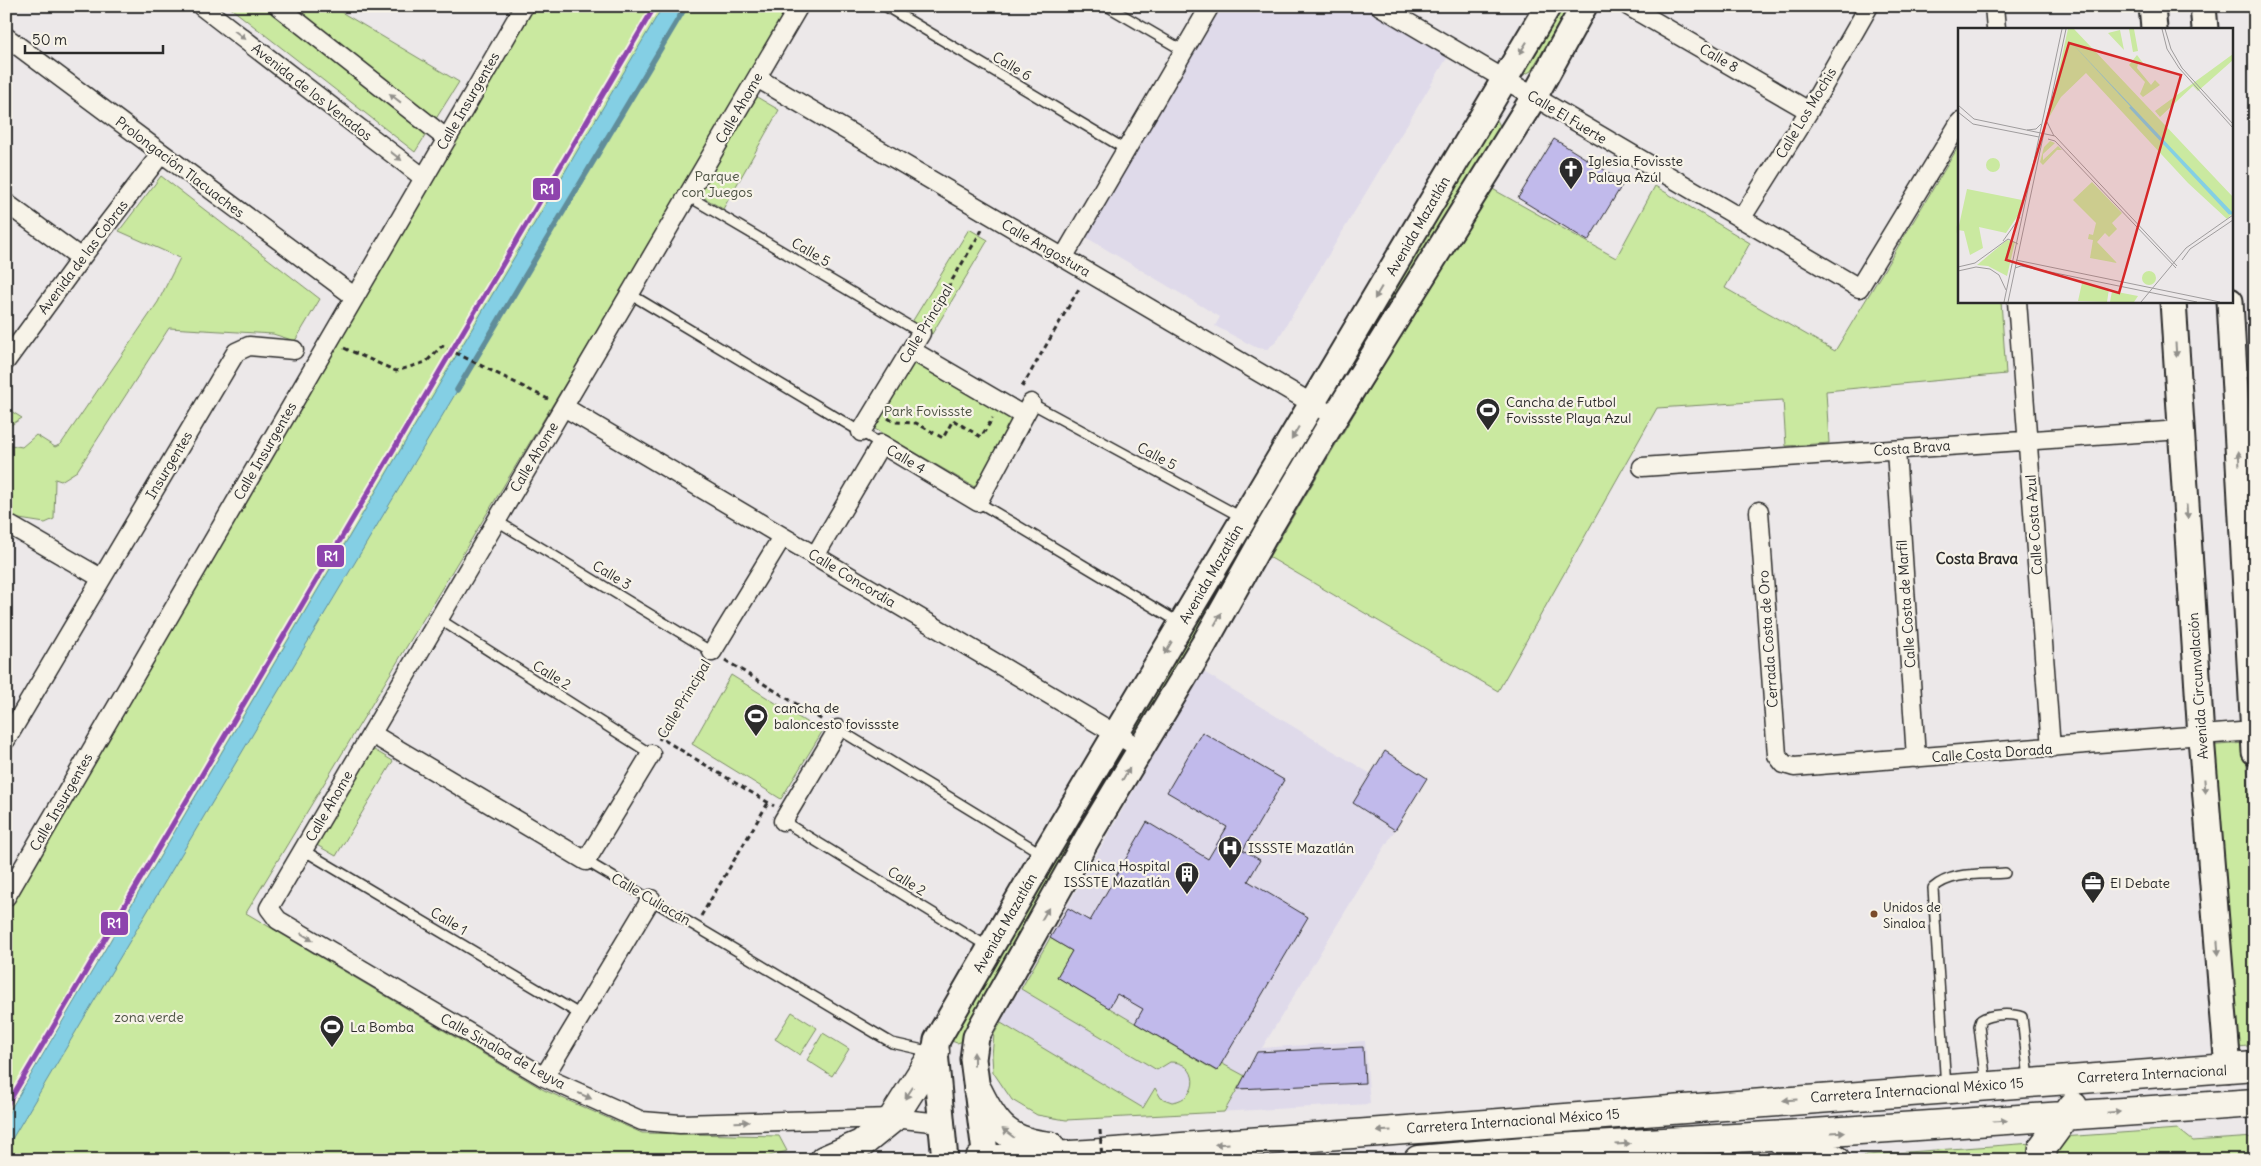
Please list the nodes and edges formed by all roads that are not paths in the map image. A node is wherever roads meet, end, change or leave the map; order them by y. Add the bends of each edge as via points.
1 (200, 6) edge
2 (278, 6) edge
3 (524, 6) edge
4 (799, 6) edge
5 (886, 6) edge
6 (1107, 6) edge
7 (1210, 6) edge
8 (1380, 6) edge
9 (1548, 6) edge
10 (1584, 6) edge
11 (1628, 6) edge
12 (1994, 6) edge
13 (2152, 6) edge
14 (2202, 6) edge
15 (1862, 9) edge
16 (1996, 28) edge
17 (2154, 28) edge
18 (2205, 28) edge
19 (6, 37) edge
20 (1184, 51) junction
21 (757, 78) junction
22 (1504, 79) junction
23 (1534, 97) junction
24 (1810, 111) junction
25 (1958, 125) edge
26 (447, 139) junction
27 (1125, 149) junction
28 (161, 154) junction
29 (424, 178) junction
30 (688, 196) junction
31 (6, 203) edge
32 (1741, 219) junction
33 (81, 258) junction
34 (1063, 258) junction
35 (630, 294) junction
36 (355, 297) junction
37 (2017, 302) edge
38 (2173, 302) edge
39 (2230, 302) edge
40 (921, 333) joint
41 (294, 350) dead end
42 (911, 350) junction
43 (6, 361) edge
44 (1313, 404) junction
45 (564, 407) junction
46 (1021, 409) junction
47 (1335, 417) junction
48 (2182, 430) junction
49 (861, 432) junction
50 (2027, 440) junction
51 (881, 444) junction
52 (1896, 450) junction
53 (1642, 468) dead end
54 (978, 502) junction
55 (1759, 511) dead end
56 (1244, 518) junction
57 (497, 521) junction
58 (6, 523) edge
59 (782, 537) junction
60 (815, 556) junction
61 (101, 578) junction
62 (439, 619) junction
63 (1182, 624) junction
64 (712, 652) joint
65 (838, 729) joint
66 (372, 734) junction
67 (1116, 735) junction
68 (2201, 737) junction
69 (6, 740) edge
70 (2254, 742) edge
71 (2051, 748) junction
72 (1141, 749) junction
73 (651, 754) joint
74 (1916, 758) junction
75 (1784, 764) joint
76 (785, 817) joint
77 (303, 850) junction
78 (1044, 855) junction
79 (586, 861) junction
80 (2005, 873) dead end
81 (6, 897) edge
82 (651, 899) junction
83 (269, 908) joint
84 (990, 948) junction
85 (581, 1015) junction
86 (935, 1052) junction
87 (2255, 1066) edge
88 (2228, 1070) junction
89 (2104, 1076) junction
90 (544, 1078) junction
91 (2039, 1081) junction
92 (1986, 1085) junction
93 (1946, 1088) junction
94 (978, 1091) junction
95 (2255, 1103) edge
96 (2066, 1116) junction
97 (893, 1118) junction
98 (941, 1123) junction
99 (1770, 1136) junction
100 (1560, 1154) edge
101 (1095, 1157) edge
102 (1478, 1157) edge
103 (986, 1159) edge
104 (824, 1160) edge
105 (945, 1160) edge
106 (978, 1160) edge
107 (1418, 1160) edge
108 (1836, 1160) edge
109 (2042, 1160) edge

1 -> 29 street, Avenida de los Venados
26 -> 2 street
3 - 26 street, Calle Insurgentes
4 - 21 street, Calle Ahome
5 - 27 lane, Calle 6
6 - 20 lane
7 - 20 street
8 - 22 street, Calle El Fuerte
9 -> 22 street, Avenida Mazatlán
10 - 23 street, Avenida Mazatlán
11 - 24 street, Calle 8
12 - 16 street
13 - 17 street
14 - 18 street
15 - 24 street, Calle Los Mochis
19 - 28 street, Prolongación Tlacuaches
20 - 27 street
21 - 30 street, Calle Ahome
21 - 34 street, Calle Angostura
22 - 23 street, Calle El Fuerte
22 -> 44 street, Avenida Mazatlán
23 - 32 street, Calle El Fuerte
23 - 47 street, Avenida Mazatlán
24 - 32 street, Calle Los Mochis
25 - 32 street, Calle El Fuerte via 1859,288
26 - 29 street, Calle Insurgentes
27 - 34 street
28 - 33 street, Avenida de las Cobras
28 - 36 street, Prolongación Tlacuaches
29 - 36 street, Calle Insurgentes
30 - 35 street, Calle Ahome
30 - 40 lane, Calle 5
31 - 33 street
33 - 43 street, Avenida de las Cobras
34 - 44 street, Calle Angostura
35 - 45 street, Calle Ahome
35 - 49 lane, Calle 4
36 - 81 street, Calle Insurgentes
37 - 50 street, Calle Costa Azul
38 -> 48 street, Avenida Circunvalación
70 -> 39 street
40 - 42 street, Calle Principal
41 - 61 street, Insurgentes via 248,346 236,352
42 - 46 street
42 - 49 street, Calle Principal
44 - 47 street, Calle Angostura
44 -> 56 street, Avenida Mazatlán
45 - 57 street, Calle Ahome
45 - 59 street, Calle Concordia
46 - 54 street
46 - 56 lane, Calle 5
72 -> 47 street, Avenida Mazatlán
48 - 50 street, Costa Brava
48 -> 68 street, Avenida Circunvalación
49 - 51 lane, Calle 4
50 - 52 street, Costa Brava
50 - 71 street, Calle Costa Azul
51 - 54 street, Calle 4
51 - 60 street
52 - 53 street, Costa Brava
52 - 74 street, Calle Costa de Marfil
54 - 63 lane, Calle 4
55 - 75 street, Cerrada Costa de Oro via 1777,755
56 - 63 street, Avenida Mazatlán
57 - 62 street, Calle Ahome
57 - 64 lane, Calle 3
58 - 61 street
59 - 60 street, Calle Concordia
59 - 64 street, Calle Principal
60 - 67 street, Calle Concordia
61 - 69 street, Insurgentes
62 - 66 street, Calle Ahome
62 - 73 lane, Calle 2
63 -> 67 street, Avenida Mazatlán
65 - 76 street
65 - 78 lane
66 - 77 street, Calle Ahome
66 - 79 street, Calle Culiacán
67 - 72 street, Calle Concordia
67 - 78 street, Avenida Mazatlán
68 - 70 street, Calle Costa Dorada
68 - 71 street, Calle Costa Dorada
68 -> 88 street, Avenida Circunvalación
71 - 74 street, Calle Costa Dorada
94 -> 72 street, Avenida Mazatlán via 973,1059 976,1037
73 - 79 street, Calle Principal
74 - 75 street, Calle Costa Dorada
76 - 84 lane, Calle 2
77 - 83 street, Calle Ahome
77 - 85 lane, Calle 1
78 - 84 street, Avenida Mazatlán
79 - 82 lane, Calle Culiacán
80 - 93 lane via 1954,877 1942,880 1933,888
82 - 85 street
82 - 86 lane, Calle Culiacán via 892,1043
83 -> 90 street, Calle Sinaloa de Leyva via 278,920
84 - 86 street, Avenida Mazatlán via 937,1040
85 - 90 street
86 -> 97 main road
86 - 98 street, Avenida Mazatlán
87 - 88 main road, Carretera Internacional
88 - 89 main road, Carretera Internacional
89 - 91 main road, Carretera Internacional
89 - 96 main road
90 -> 97 street, Calle Sinaloa de Leyva via 642,1121 659,1123
91 - 92 main road, Carretera Internacional México 15
91 - 92 lane via 2022,1017 1986,1017 1979,1026
92 - 93 main road, Carretera Internacional México 15
93 -> 101 main road, Carretera Internacional México 15
101 -> 94 main road via 1064,1146 1016,1139 990,1117
94 - 103 street, Avenida Mazatlán
96 -> 95 main road
99 -> 96 main road
96 - 109 main road via 2043,1147
97 - 98 street, Calle Sinaloa de Leyva
97 - 104 main road via 861,1144
98 - 105 street, Avenida Mazatlán
100 -> 99 main road
99 - 108 main road
100 - 102 main road
101 - 103 main road, Carretera Internacional México 15
102 - 107 main road
103 - 106 main road, Carretera Internacional México 15

